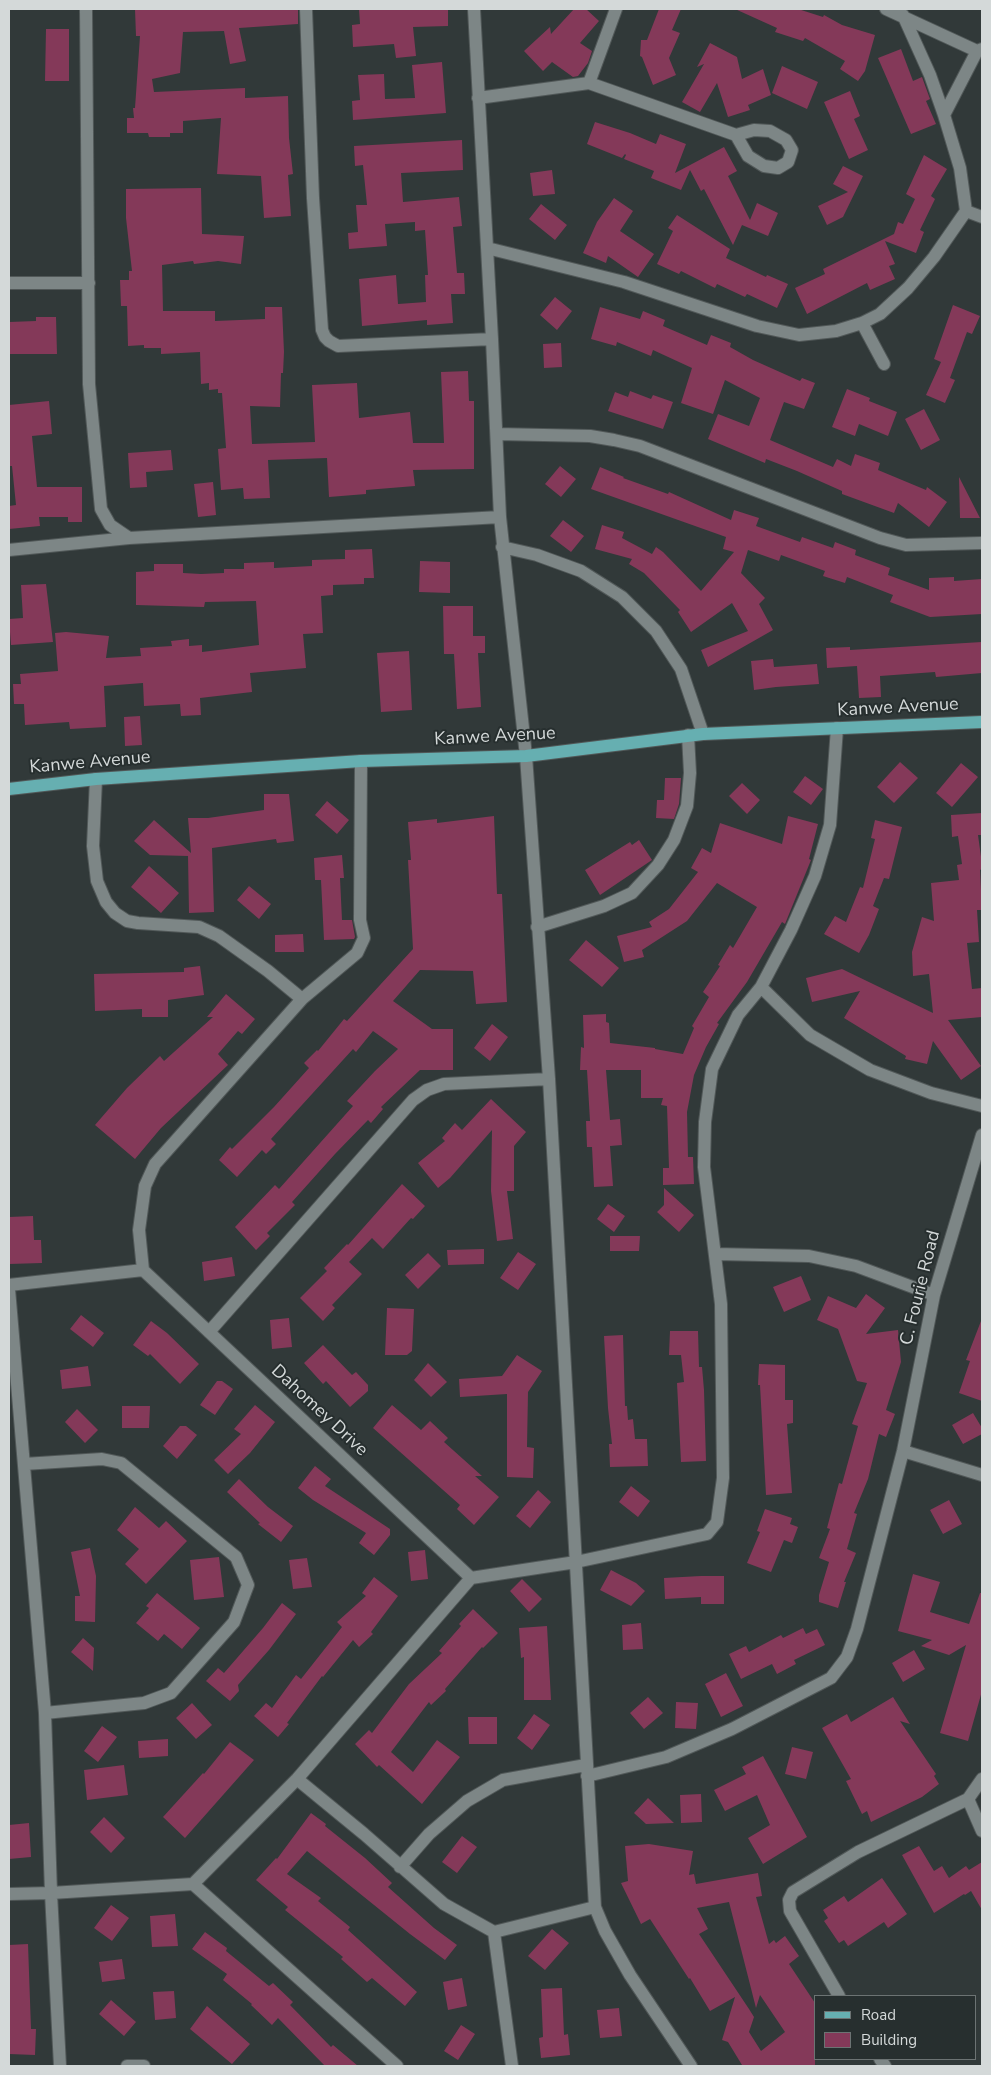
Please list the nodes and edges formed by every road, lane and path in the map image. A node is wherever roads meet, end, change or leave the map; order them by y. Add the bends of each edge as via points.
1 (86, 9) edge
2 (306, 9) edge
3 (474, 9) edge
4 (616, 9) edge
5 (886, 9) edge
6 (903, 15) junction
7 (980, 50) edge
8 (588, 83) junction
9 (478, 98) junction
10 (944, 115) junction
11 (736, 135) dead end
12 (966, 210) junction
13 (982, 217) edge
14 (487, 248) junction
15 (89, 283) junction
16 (9, 284) edge
17 (862, 323) junction
18 (492, 339) junction
19 (884, 364) dead end
20 (497, 434) junction
21 (500, 517) junction
22 (129, 538) junction
23 (982, 543) edge
24 (502, 547) junction
25 (9, 550) edge
26 (982, 722) edge
27 (837, 728) junction
28 (703, 734) junction
29 (688, 735) junction
30 (526, 756) junction
31 (361, 761) junction
32 (96, 779) junction
33 (9, 789) edge
34 (537, 927) junction
35 (761, 986) junction
36 (302, 999) junction
37 (549, 1079) junction
38 (982, 1106) edge
39 (982, 1135) edge
40 (715, 1254) junction
41 (143, 1270) junction
42 (9, 1285) edge
43 (9, 1289) edge
44 (934, 1295) junction
45 (209, 1332) junction
46 (903, 1451) junction
47 (24, 1464) junction
48 (982, 1475) edge
49 (576, 1562) junction
50 (471, 1578) junction
51 (45, 1713) junction
52 (587, 1770) junction
53 (982, 1779) edge
54 (297, 1780) junction
55 (968, 1799) junction
56 (982, 1831) edge
57 (400, 1867) junction
58 (194, 1884) junction
59 (51, 1893) junction
60 (9, 1894) edge
61 (595, 1907) junction
62 (494, 1932) junction
63 (838, 1995) edge
64 (60, 2066) edge
65 (127, 2066) edge
66 (144, 2066) edge
67 (397, 2066) edge
68 (512, 2066) edge
69 (691, 2066) edge

1 - 15 street
2 - 18 street via 313,198 325,337 338,346
3 - 9 street
4 - 8 street
5 - 6 street
6 - 7 street
6 - 10 street
7 - 10 street
8 - 9 street
8 - 11 street
9 - 14 street
10 - 12 street via 960,168
12 - 13 street
12 - 17 street via 908,288 880,314
14 - 17 street via 624,282 757,326 799,335 836,331
14 - 18 street
15 - 16 street
15 - 22 street via 89,384 101,509 110,525
17 - 19 street
18 - 20 street
20 - 21 street
20 - 23 street via 590,436 614,440 640,446 880,538 906,545
21 - 22 street
21 - 24 street
22 - 25 street
24 - 28 street via 537,555 581,571 622,597 656,631 681,669
24 - 30 street
26 - 27 main road, Kanwe Avenue
27 - 28 main road, Kanwe Avenue
27 - 35 street via 830,825 815,876
28 - 29 main road, Kanwe Avenue
29 - 30 main road, Kanwe Avenue
29 - 34 street via 690,773 687,806 674,840 658,865 632,893 604,906
30 - 31 main road, Kanwe Avenue
30 - 34 street
31 - 32 main road, Kanwe Avenue
31 - 36 street via 360,920 364,938 357,953
32 - 33 main road, Kanwe Avenue
32 - 36 street via 93,846 97,881 115,914 138,924 199,928 219,936
34 - 37 street
35 - 38 street via 810,1035 870,1070 931,1093
35 - 40 street via 738,1015 712,1069 705,1122 704,1167
36 - 41 street via 155,1164 145,1186 139,1230
37 - 45 street via 444,1084 413,1100
37 - 49 street
39 - 44 street, C. Fourie Road
40 - 44 street via 809,1256 856,1266
40 - 49 street via 721,1304 723,1478 717,1522 707,1534
41 - 42 street
41 - 45 street, Dahomey Drive
43 - 47 street
44 - 46 street, C. Fourie Road
45 - 50 street, Dahomey Drive
46 - 48 street
46 - 52 street, C. Fourie Road via 857,1629 847,1657 831,1678 732,1729 666,1757
47 - 51 street
47 - 51 street via 102,1459 121,1463 236,1558 248,1585 234,1622 171,1693 144,1703
49 - 50 street
49 - 52 street
50 - 54 street
51 - 59 street
52 - 57 street, C. Fourie Road via 503,1780 467,1801 429,1834
52 - 61 street
53 - 55 street
54 - 57 street
54 - 58 street
55 - 56 street
55 - 63 street via 858,1852 792,1892 790,1911
57 - 62 street via 444,1904
58 - 59 street
58 - 67 street
59 - 60 street
59 - 64 street
61 - 62 street
61 - 69 street via 630,1975
62 - 68 street
65 - 66 street

